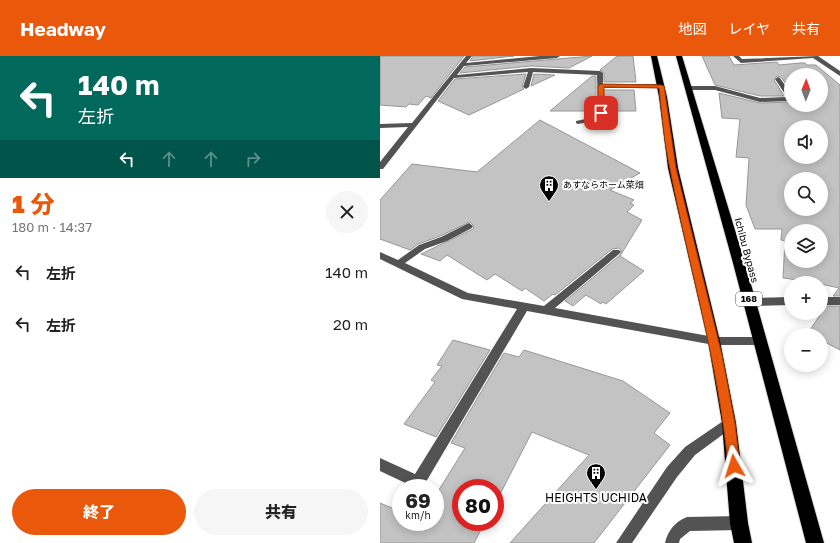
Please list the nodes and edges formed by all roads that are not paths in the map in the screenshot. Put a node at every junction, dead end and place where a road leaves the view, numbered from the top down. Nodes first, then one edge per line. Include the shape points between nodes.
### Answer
1 (469, 56) edge
2 (556, 56) edge
3 (654, 56) edge
4 (679, 56) edge
5 (736, 56) edge
6 (461, 66) junction
7 (532, 70) junction
8 (840, 74) edge
9 (452, 77) junction
10 (778, 79) dead end
11 (601, 86) junction
12 (661, 86) junction
13 (526, 87) dead end
14 (689, 88) junction
15 (784, 88) edge
16 (784, 99) edge
17 (578, 122) dead end
18 (413, 125) junction
19 (380, 126) edge
20 (380, 167) edge
21 (469, 226) dead end
22 (616, 252) dead end
23 (380, 255) edge
24 (398, 264) junction
25 (784, 301) edge
26 (828, 301) edge
27 (840, 301) edge
28 (749, 302) junction
29 (524, 307) junction
30 (546, 311) junction
31 (760, 341) junction
32 (714, 342) junction
33 (730, 423) junction
34 (380, 464) edge
35 (739, 523) junction
36 (623, 543) edge
37 (672, 543) edge
38 (744, 543) edge
39 (815, 543) edge

1 - 6 street
2 - 6 street
3 - 12 highway
4 - 14 highway, Ichibu Bypass / 168
5 - 8 street via 742,61 814,56
6 - 9 street
7 - 9 street
7 - 11 street via 600,73
7 - 13 street
9 - 18 street
10 - 15 street
11 - 12 street
11 - 17 street via 601,113 592,120
12 - 32 highway via 673,168
14 - 16 street via 715,88 760,100
14 - 28 highway, Ichibu Bypass / 168
18 - 19 street
18 - 20 street
21 - 24 street via 422,247
22 - 30 street
23 - 24 street
24 - 29 street via 466,296
25 - 28 street
26 - 27 street
28 - 31 highway, Ichibu Bypass / 168
29 - 30 street
29 - 34 street via 418,482
30 - 32 street
31 - 32 street
31 - 39 highway, Ichibu Bypass / 168
32 - 33 highway
33 - 35 highway
33 - 36 street via 690,451 672,472
35 - 37 street via 687,524 674,535
35 - 38 highway

